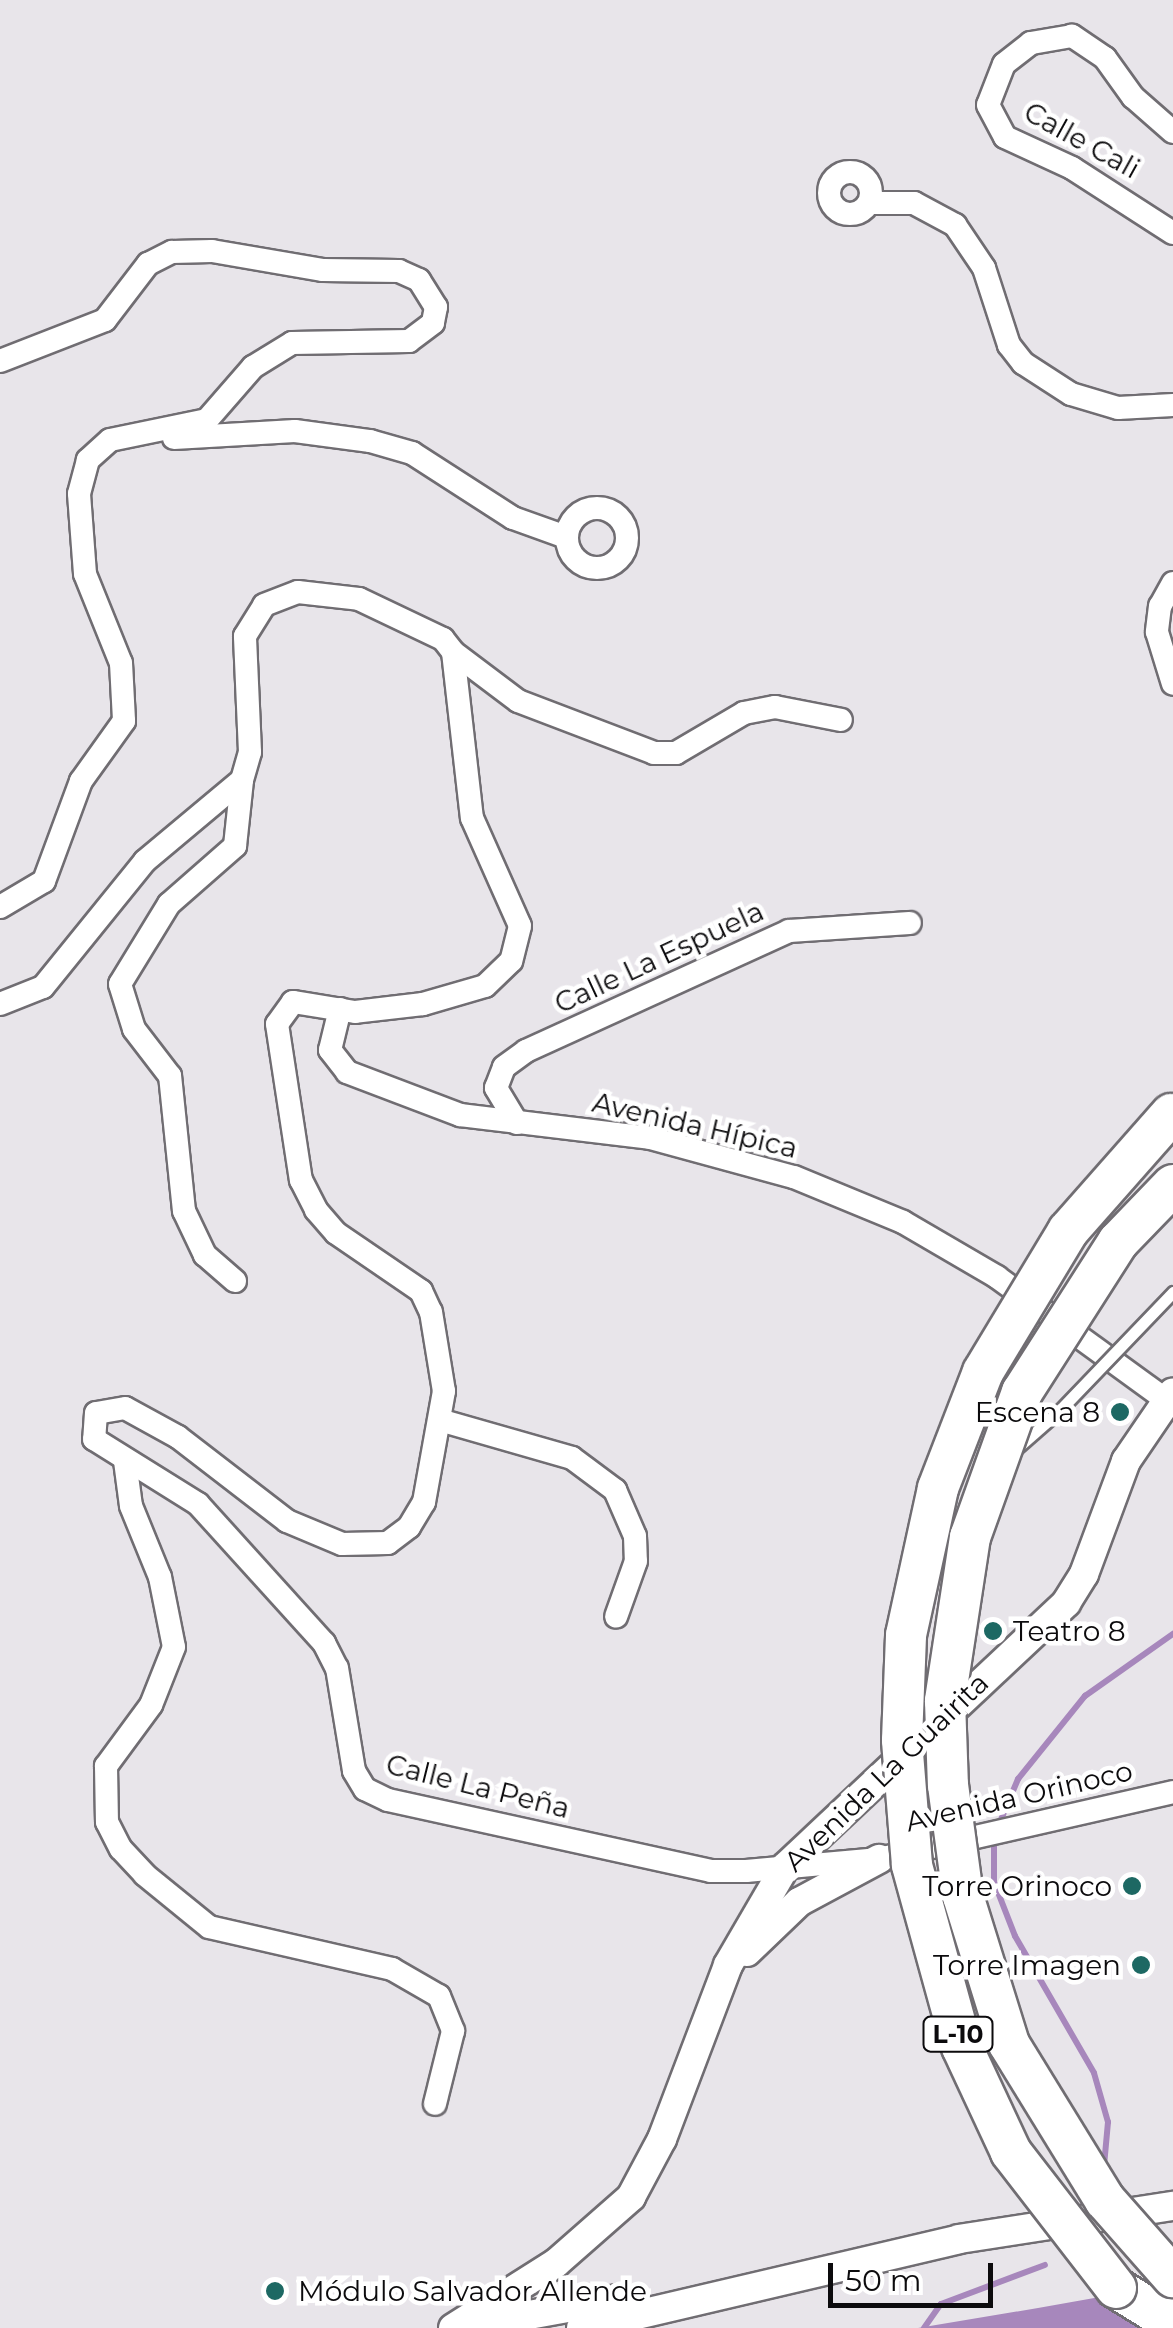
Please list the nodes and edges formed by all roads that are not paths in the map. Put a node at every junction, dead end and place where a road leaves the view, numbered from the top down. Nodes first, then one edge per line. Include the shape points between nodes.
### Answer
1 (1173, 132) edge
2 (869, 203) dead end
3 (1173, 233) edge
4 (0, 361) edge
5 (1173, 405) edge
6 (131, 436) junction
7 (566, 537) dead end
8 (1173, 583) edge
9 (1166, 603) edge
10 (453, 652) junction
11 (1173, 684) edge
12 (841, 720) dead end
13 (242, 780) junction
14 (0, 908) edge
15 (910, 923) dead end
16 (0, 1004) edge
17 (340, 1009) junction
18 (1172, 1113) edge
19 (517, 1123) junction
20 (1173, 1185) edge
21 (235, 1281) dead end
22 (1173, 1292) edge
23 (1170, 1396) edge
24 (442, 1421) junction
25 (125, 1461) junction
26 (992, 1471) junction
27 (616, 1616) dead end
28 (1173, 1792) edge
29 (879, 1859) junction
30 (785, 1867) junction
31 (720, 1984) junction
32 (435, 2104) dead end
33 (1173, 2206) edge
34 (802, 2274) junction
35 (1173, 2277) edge
36 (1116, 2288) junction
37 (1173, 2323) edge
38 (454, 2328) edge
39 (581, 2328) edge
40 (1127, 2328) edge

1 - 3 street, Calle Cali via 1132,97 1105,58 1072,36 1031,43 1004,64 988,105 1005,137 1072,168
2 - 5 street via 914,203 955,225 979,257 1009,345 1023,363 1071,394 1118,408
4 - 6 street via 106,320 148,264 172,252 212,251 322,270 398,271 430,294 433,324 409,341 292,344 253,367 207,420
6 - 7 street via 209,439 294,431 370,441 412,453 513,518
6 - 14 street via 97,449 79,494 85,574 122,663 124,721 81,781 44,881
8 - 9 street
9 - 11 street via 1159,650
10 - 12 street via 518,700 654,753 676,753 744,713 775,707
10 - 13 street via 442,639 359,600 298,592 264,605 245,636 250,752
10 - 17 street via 472,818 514,907 518,944 484,986 423,1004
13 - 16 street via 144,861 43,988
13 - 21 street via 235,846 169,904 120,984 134,1029 170,1076 184,1211 205,1255
15 - 19 street, Calle La Espuela via 789,931 526,1051 504,1068 496,1088
17 - 19 street, Avenida Hípica via 330,1050 347,1072 460,1115
17 - 24 street via 293,1002 278,1024 301,1180 336,1232 421,1291 437,1335
18 - 36 highway, L-10, bridge via 1068,1231 983,1372 938,1488 906,1636 904,1803 912,1865 962,2047 1011,2152
19 - 23 street, Avenida Hípica via 586,1127 727,1157 903,1222 997,1277
20 - 26 highway, L-10, bridge via 1118,1242 1073,1306 1022,1392
22 - 26 lane, bridge
23 - 30 street, Avenida La Guairita via 1126,1461 1084,1574 1066,1603
24 - 25 street via 424,1502 409,1527 363,1548 288,1521 154,1421 108,1408 96,1414 94,1439
24 - 27 street via 572,1458 615,1490 635,1536 636,1560
25 - 30 street, Calle La Peña via 198,1504 324,1642 340,1682 354,1771 365,1788 388,1800 711,1870
25 - 32 street via 174,1647 151,1705 106,1766 107,1822 133,1862 209,1927 392,1969 439,1996 452,2031
26 - 35 highway, L-10, bridge via 954,1611 945,1701 963,1896 1008,2044 1105,2200
28 - 29 street, Avenida Orinoco, bridge
29 - 30 street, Calle La Peña
29 - 31 street via 799,1902
30 - 31 street, Avenida La Guairita
31 - 38 street, Avenida La Guairita via 662,2139 631,2197 599,2230
33 - 34 street via 959,2239
34 - 38 street via 740,2275
34 - 39 street
36 - 37 highway
36 - 40 highway

